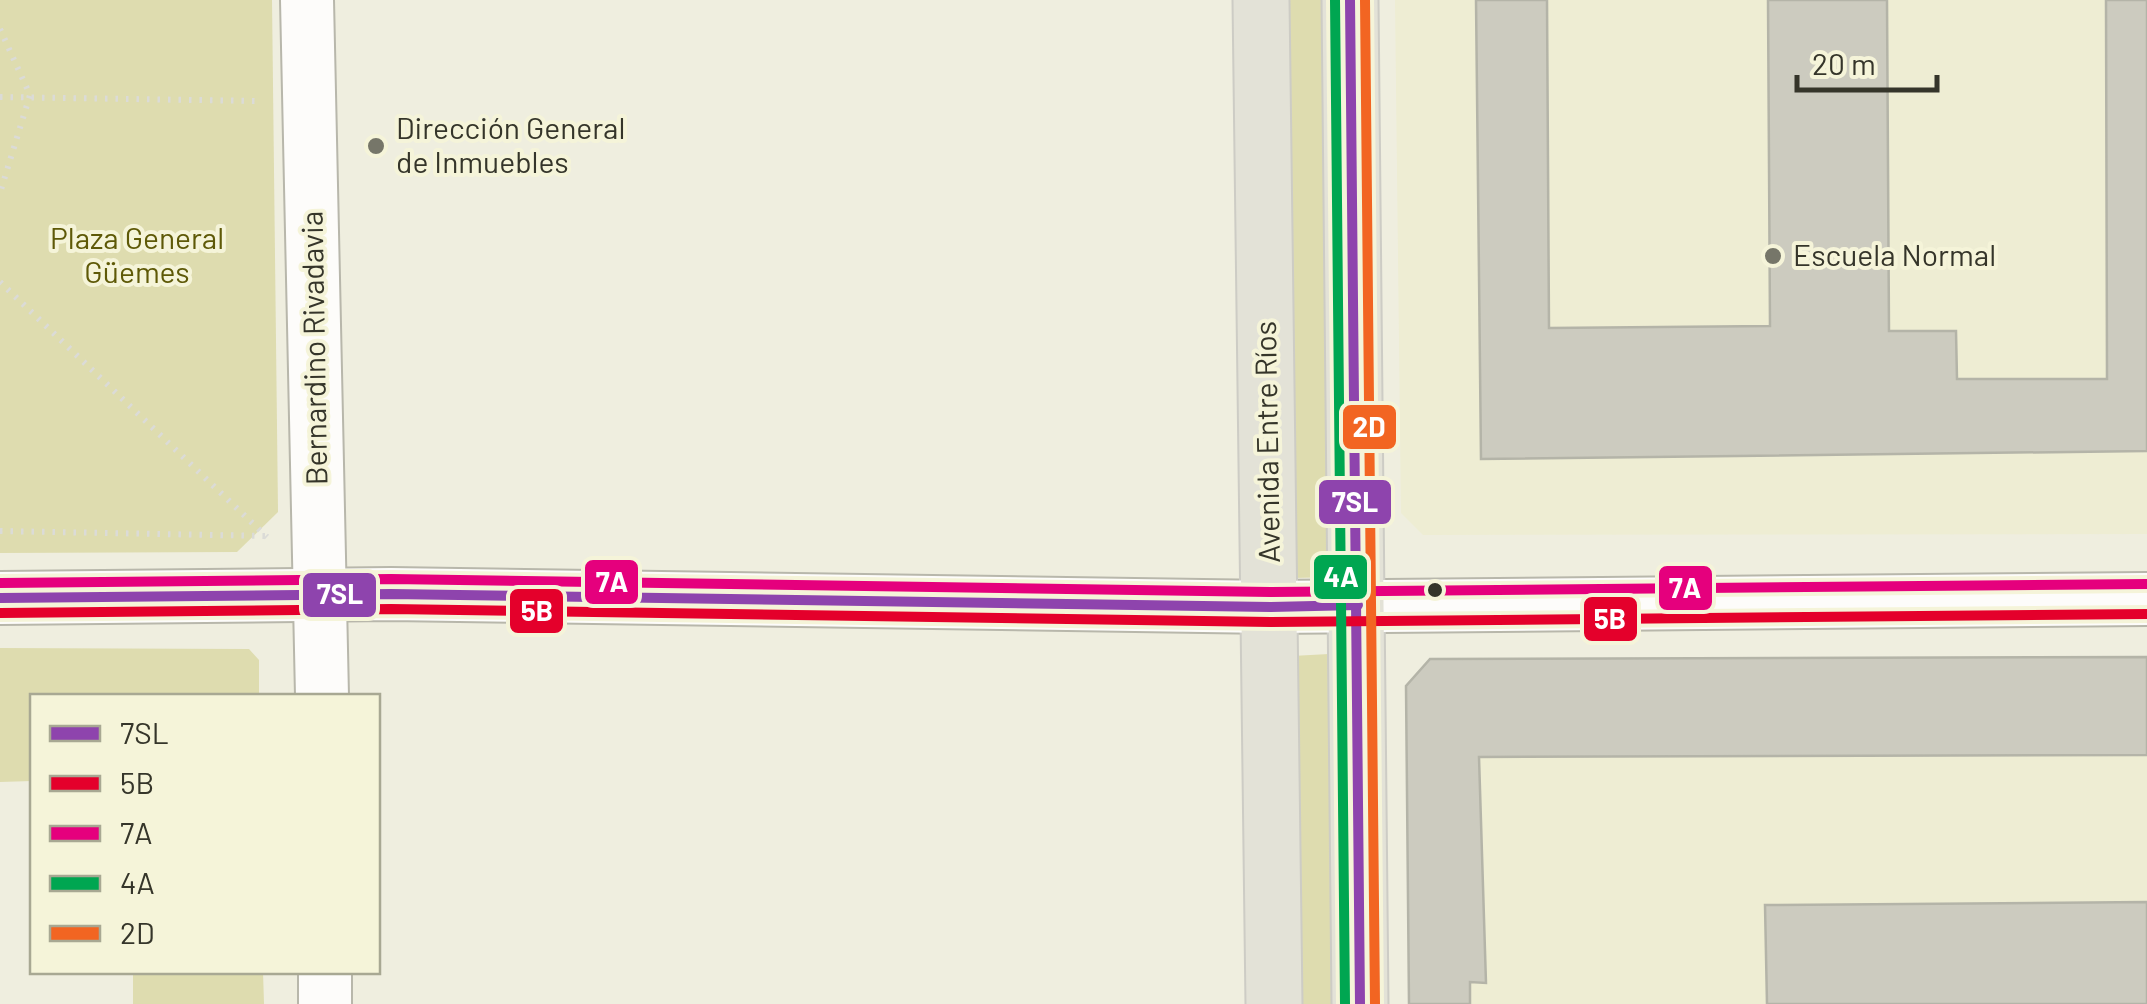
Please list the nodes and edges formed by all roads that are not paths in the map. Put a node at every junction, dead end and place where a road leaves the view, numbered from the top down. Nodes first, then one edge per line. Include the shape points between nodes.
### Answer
1 (307, 0) edge
2 (1260, 0) edge
3 (1350, 0) edge
4 (298, 594) junction
5 (0, 598) edge
6 (2147, 599) edge
7 (1358, 606) junction
8 (1271, 607) junction
9 (322, 694) edge
10 (325, 974) edge
11 (325, 1004) edge
12 (1274, 1004) edge
13 (1360, 1004) edge

1 - 4 street, Bernardino Rivadavia
2 - 8 main road, Avenida Entre Ríos
3 - 7 main road
4 - 5 street
4 - 8 street
4 - 9 street, Bernardino Rivadavia
6 - 7 street
7 - 8 street
7 - 13 main road
8 - 12 main road, Avenida Entre Ríos
10 - 11 street

